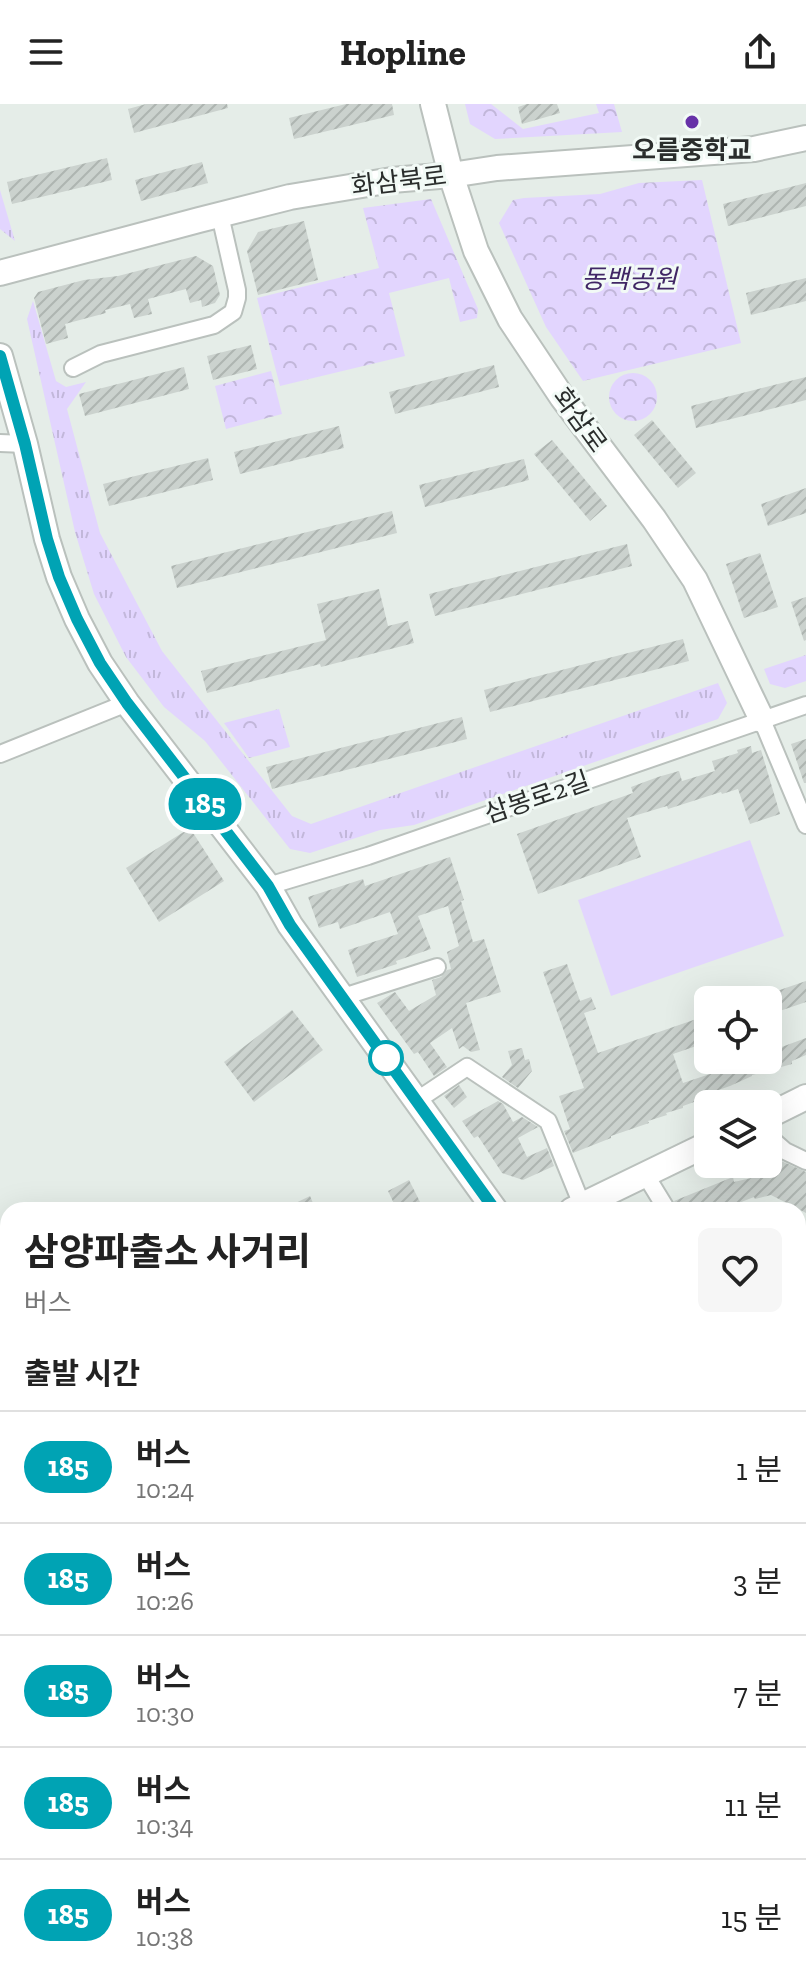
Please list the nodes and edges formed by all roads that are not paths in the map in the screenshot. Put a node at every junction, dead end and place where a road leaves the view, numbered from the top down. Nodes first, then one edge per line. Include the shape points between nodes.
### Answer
1 (433, 104) edge
2 (806, 138) edge
3 (451, 175) junction
4 (220, 215) junction
5 (0, 273) edge
6 (0, 356) edge
7 (73, 368) dead end
8 (0, 443) edge
9 (25, 444) junction
10 (127, 703) junction
11 (806, 705) edge
12 (762, 720) junction
13 (0, 754) edge
14 (802, 805) edge
15 (806, 825) edge
16 (268, 886) junction
17 (437, 967) dead end
18 (343, 997) junction
19 (806, 1097) edge
20 (416, 1101) junction
21 (782, 1109) edge
22 (782, 1148) edge
23 (694, 1151) edge
24 (806, 1161) edge
25 (645, 1174) junction
26 (489, 1202) edge
27 (575, 1202) edge
28 (589, 1202) edge
29 (662, 1202) edge

1 - 3 street, 화삼로
2 - 3 street, 화삼북로 via 754,149
3 - 4 street, 화삼북로 via 290,197
3 - 12 street, 화삼로 via 476,251 510,319 695,580
4 - 5 street, 화삼북로
4 - 7 street via 237,290 233,312 214,325 101,354
6 - 9 street
8 - 9 street
9 - 10 street via 59,577 82,630
10 - 13 street
10 - 16 street
11 - 12 street, 삼봉로2길
12 - 14 street
12 - 16 street, 삼봉로2길
14 - 15 street
16 - 18 street
17 - 18 street
18 - 20 street
19 - 21 street
20 - 26 street
20 - 27 street via 467,1067 548,1121
22 - 24 street
23 - 25 street
25 - 28 street
25 - 29 street

